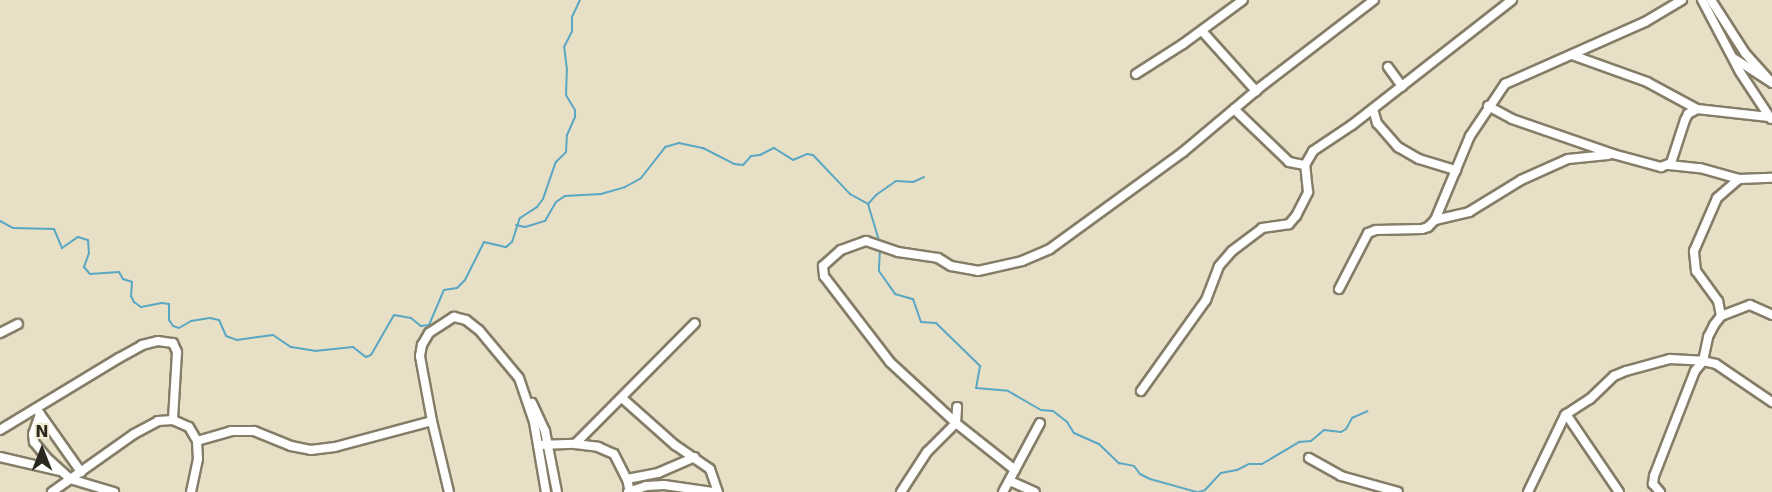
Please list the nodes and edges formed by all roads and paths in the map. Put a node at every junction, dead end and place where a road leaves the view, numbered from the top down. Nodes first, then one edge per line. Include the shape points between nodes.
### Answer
1 (1244, 0) edge
2 (1374, 0) edge
3 (1512, 0) edge
4 (1682, 0) edge
5 (1702, 0) edge
6 (1711, 0) edge
7 (1202, 31) junction
8 (1572, 55) junction
9 (1732, 57) junction
10 (1388, 67) dead end
11 (1136, 74) dead end
12 (1772, 83) edge
13 (1402, 86) junction
14 (1256, 90) junction
15 (1488, 106) junction
16 (1234, 109) junction
17 (1373, 109) junction
18 (1697, 110) junction
19 (1770, 119) edge
20 (1613, 154) junction
21 (1305, 165) junction
22 (1669, 165) junction
23 (1456, 171) junction
24 (1772, 177) edge
25 (1739, 179) junction
26 (1435, 220) junction
27 (1339, 289) dead end
28 (1772, 315) edge
29 (1721, 316) junction
30 (695, 323) dead end
31 (18, 324) dead end
32 (0, 333) edge
33 (1703, 361) junction
34 (1141, 391) dead end
35 (527, 395) junction
36 (622, 398) junction
37 (1772, 402) edge
38 (957, 408) dead end
39 (38, 411) junction
40 (1566, 414) junction
41 (173, 420) junction
42 (432, 421) junction
43 (956, 423) junction
44 (1040, 423) dead end
45 (0, 430) edge
46 (197, 441) junction
47 (575, 444) junction
48 (538, 445) junction
49 (548, 445) junction
50 (0, 457) edge
51 (695, 457) junction
52 (1309, 458) dead end
53 (1016, 470) junction
54 (60, 471) junction
55 (81, 472) junction
56 (70, 478) junction
57 (627, 478) junction
58 (1010, 481) junction
59 (52, 492) edge
60 (114, 492) edge
61 (191, 492) edge
62 (449, 492) edge
63 (546, 492) edge
64 (557, 492) edge
65 (629, 492) edge
66 (713, 492) edge
67 (718, 492) edge
68 (901, 492) edge
69 (1003, 492) edge
70 (1035, 492) edge
71 (1398, 492) edge
72 (1528, 492) edge
73 (1619, 492) edge
74 (1660, 492) edge

1 - 7 street
2 - 14 street
3 - 13 street
4 - 8 street via 1646,22
5 - 9 street
6 - 12 street via 1746,53
7 - 11 street
7 - 14 street
8 - 15 street via 1505,84
8 - 18 street via 1647,82
9 - 12 street
9 - 19 street
10 - 13 street
13 - 17 street
14 - 16 street
15 - 20 street via 1512,119
15 - 23 street
16 - 21 street via 1289,162
16 - 43 street via 1183,152 1050,249 1023,261 978,271 866,241 847,246 828,260 823,266 824,276 870,338 896,368
17 - 21 street via 1313,151
17 - 23 street via 1377,123 1398,147 1419,159
18 - 19 street
18 - 22 street via 1688,114
20 - 22 street via 1656,167
20 - 26 street via 1568,159 1521,180 1470,212
21 - 34 street via 1308,192 1296,216 1289,224 1262,228 1232,251 1219,266 1206,300
22 - 25 street via 1700,168
23 - 26 street
24 - 25 street
25 - 29 street via 1717,198 1694,251 1696,272 1718,301
26 - 27 street via 1422,229 1368,233
28 - 29 street via 1750,305
29 - 33 street via 1710,332
30 - 36 street
31 - 32 street
33 - 37 street via 1716,364
33 - 40 street via 1670,359 1626,371
33 - 74 street via 1695,371 1654,476 1653,484
35 - 42 street via 500,352 472,325 454,317 429,333 422,345 421,370
35 - 48 street
35 - 49 street via 540,417
36 - 47 street
36 - 51 street via 675,445
38 - 43 street
39 - 41 street via 119,358 158,341 173,343 177,352
39 - 45 street
39 - 54 street via 34,442
39 - 55 street
40 - 72 street
40 - 73 street
41 - 46 street via 189,427
41 - 55 street via 158,421 134,434
42 - 46 street via 311,450 254,431 231,430
42 - 62 street
43 - 53 street
43 - 68 street via 927,452
44 - 53 street
46 - 61 street via 198,459
47 - 49 street
47 - 57 street via 614,454
48 - 49 street
48 - 63 street
49 - 64 street
50 - 54 street
51 - 57 street via 658,472
51 - 67 street via 710,469
52 - 71 street via 1341,476
53 - 58 street
54 - 56 street
55 - 56 street
56 - 59 street
56 - 60 street
57 - 65 street
58 - 69 street
58 - 70 street
65 - 66 street via 664,485

